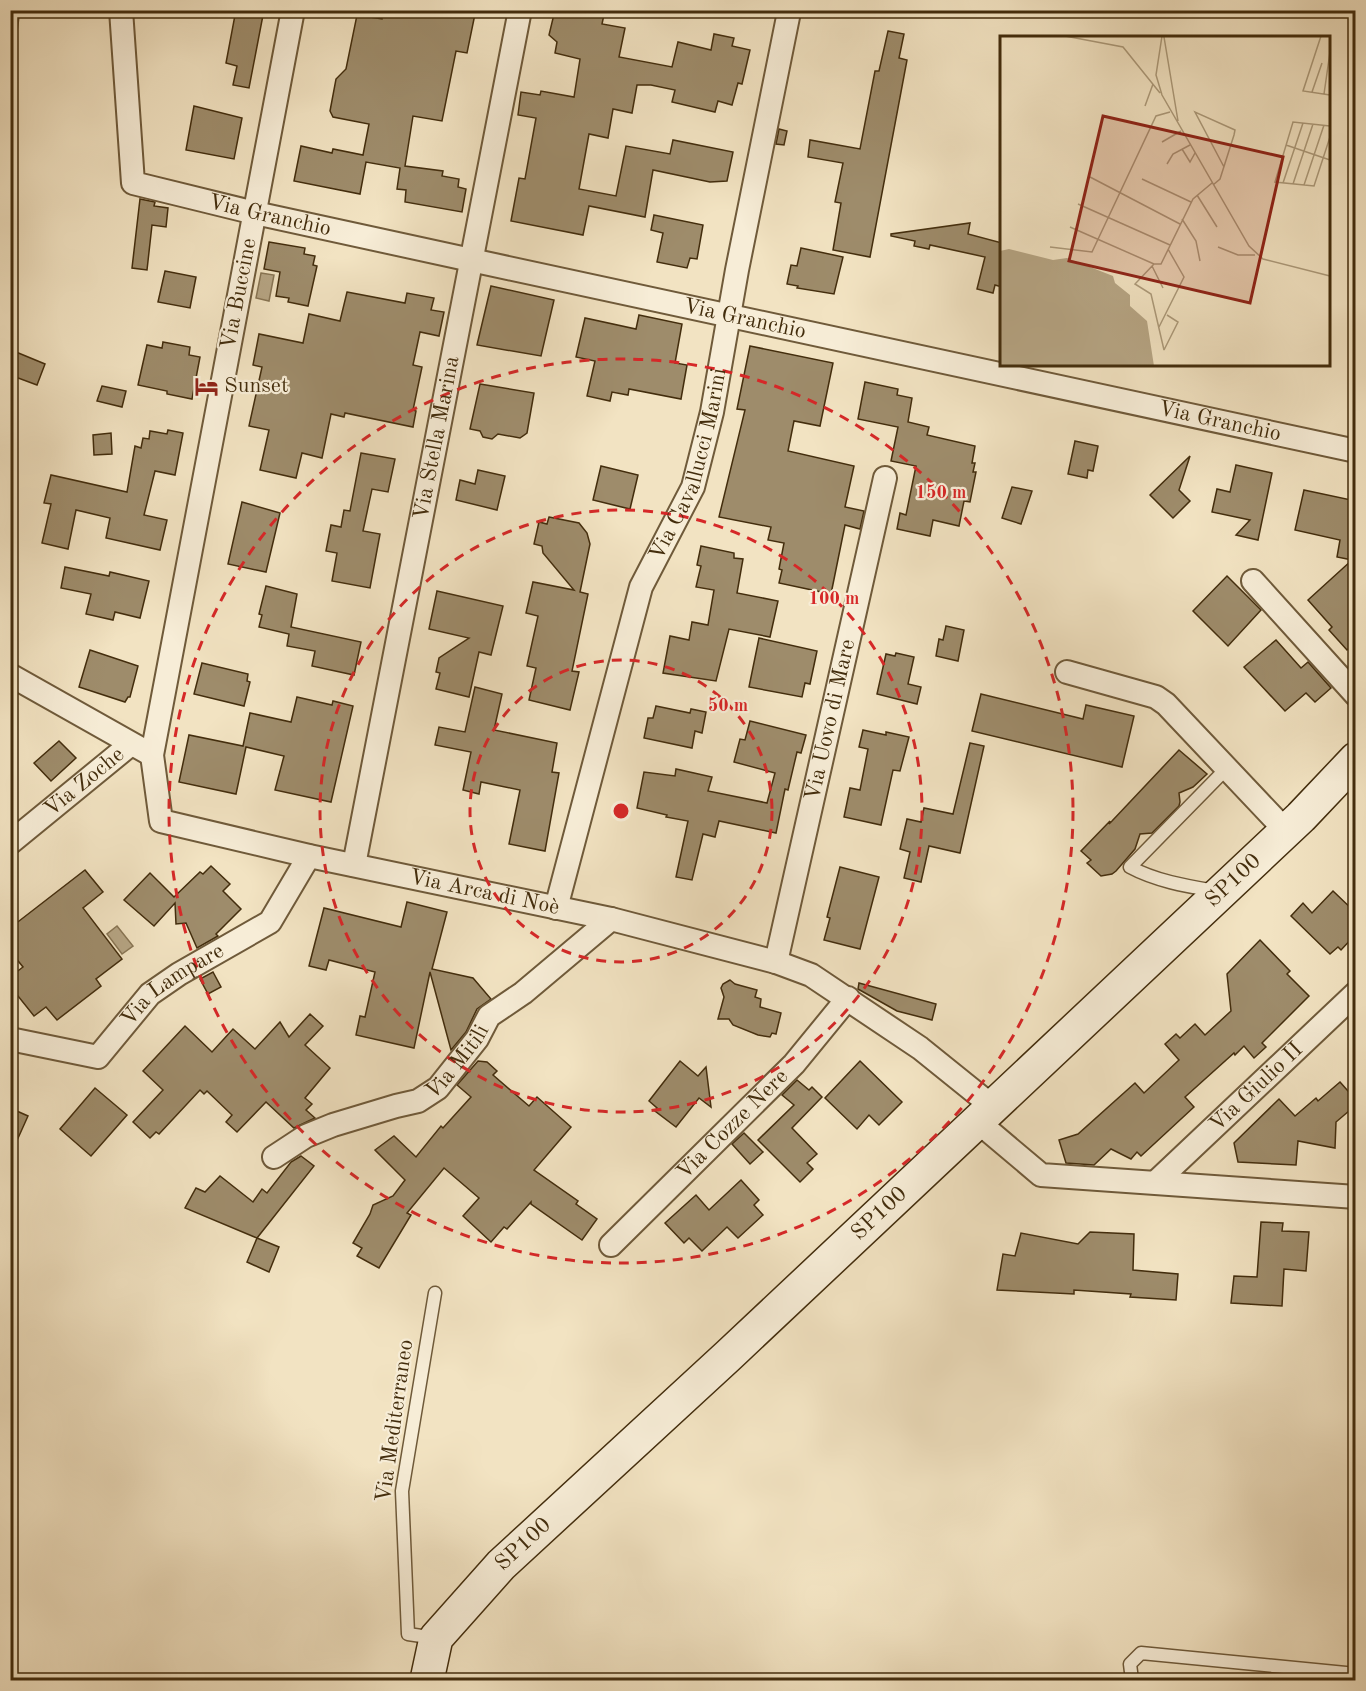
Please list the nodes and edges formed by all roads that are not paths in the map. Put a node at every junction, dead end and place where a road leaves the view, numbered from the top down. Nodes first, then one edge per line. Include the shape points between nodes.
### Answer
1 (121, 10) edge
2 (293, 10) edge
3 (520, 10) edge
4 (789, 12) edge
5 (255, 213) junction
6 (471, 260) junction
7 (728, 315) junction
8 (1356, 451) edge
9 (885, 478) dead end
10 (1254, 581) dead end
11 (1066, 672) dead end
12 (10, 675) edge
13 (1356, 695) edge
14 (131, 744) junction
15 (152, 755) junction
16 (1356, 759) edge
17 (1227, 768) junction
18 (1286, 831) junction
19 (10, 843) edge
20 (309, 856) junction
21 (354, 865) junction
22 (1221, 892) junction
23 (556, 908) junction
24 (611, 919) junction
25 (776, 962) junction
26 (1356, 993) edge
27 (848, 998) junction
28 (10, 1039) edge
29 (985, 1114) junction
30 (274, 1157) dead end
31 (1156, 1182) junction
32 (1356, 1197) edge
33 (611, 1245) dead end
34 (435, 1293) dead end
35 (436, 1638) junction
36 (1356, 1674) edge
37 (427, 1680) edge
38 (1132, 1680) edge

1 - 5 street, Via Granchio via 133,183
2 - 5 street, Via Buccine
3 - 6 street, Via Stella Marina
4 - 7 street, Via Cavallucci Marini
5 - 6 street, Via Granchio
5 - 15 street, Via Buccine
6 - 7 street, Via Granchio
6 - 21 street, Via Stella Marina
7 - 8 street, Via Granchio
7 - 23 street, Via Cavallucci Marini via 712,412 693,487 641,587
9 - 25 street, Via Uovo di Mare
10 - 13 street
11 - 17 street via 1156,697
12 - 14 street
14 - 15 street
14 - 19 street, Via Zoche
15 - 20 street, Via Arca di Noè via 161,821
16 - 18 main road, SP100 / SP100
17 - 18 street
17 - 22 lane via 1130,867 1186,886
18 - 22 main road, SP100 / SP100
20 - 21 street, Via Arca di Noè
20 - 28 street, Via Lampare via 270,922 150,994 98,1056
21 - 23 street, Via Arca di Noè
22 - 29 main road, SP100 / SP100
23 - 24 street, Via Arca di Noè
24 - 25 street, Via Arca di Noè
24 - 30 street, Via Mitili via 523,993 489,1016 477,1039 438,1088 418,1101 315,1132
25 - 27 street, Via Arca di Noè via 811,975
26 - 31 street, Via Giulio II
27 - 29 street, Via Arca di Noè via 920,1048
27 - 33 street, Via Cozze Nere via 794,1064
29 - 31 street via 1041,1175
29 - 35 main road, SP100 / SP100 via 501,1566
31 - 32 street
34 - 35 lane, Via Mediterraneo via 402,1491 408,1634
35 - 37 main road, SP100 / SP100
36 - 38 lane via 1141,1653 1130,1664

